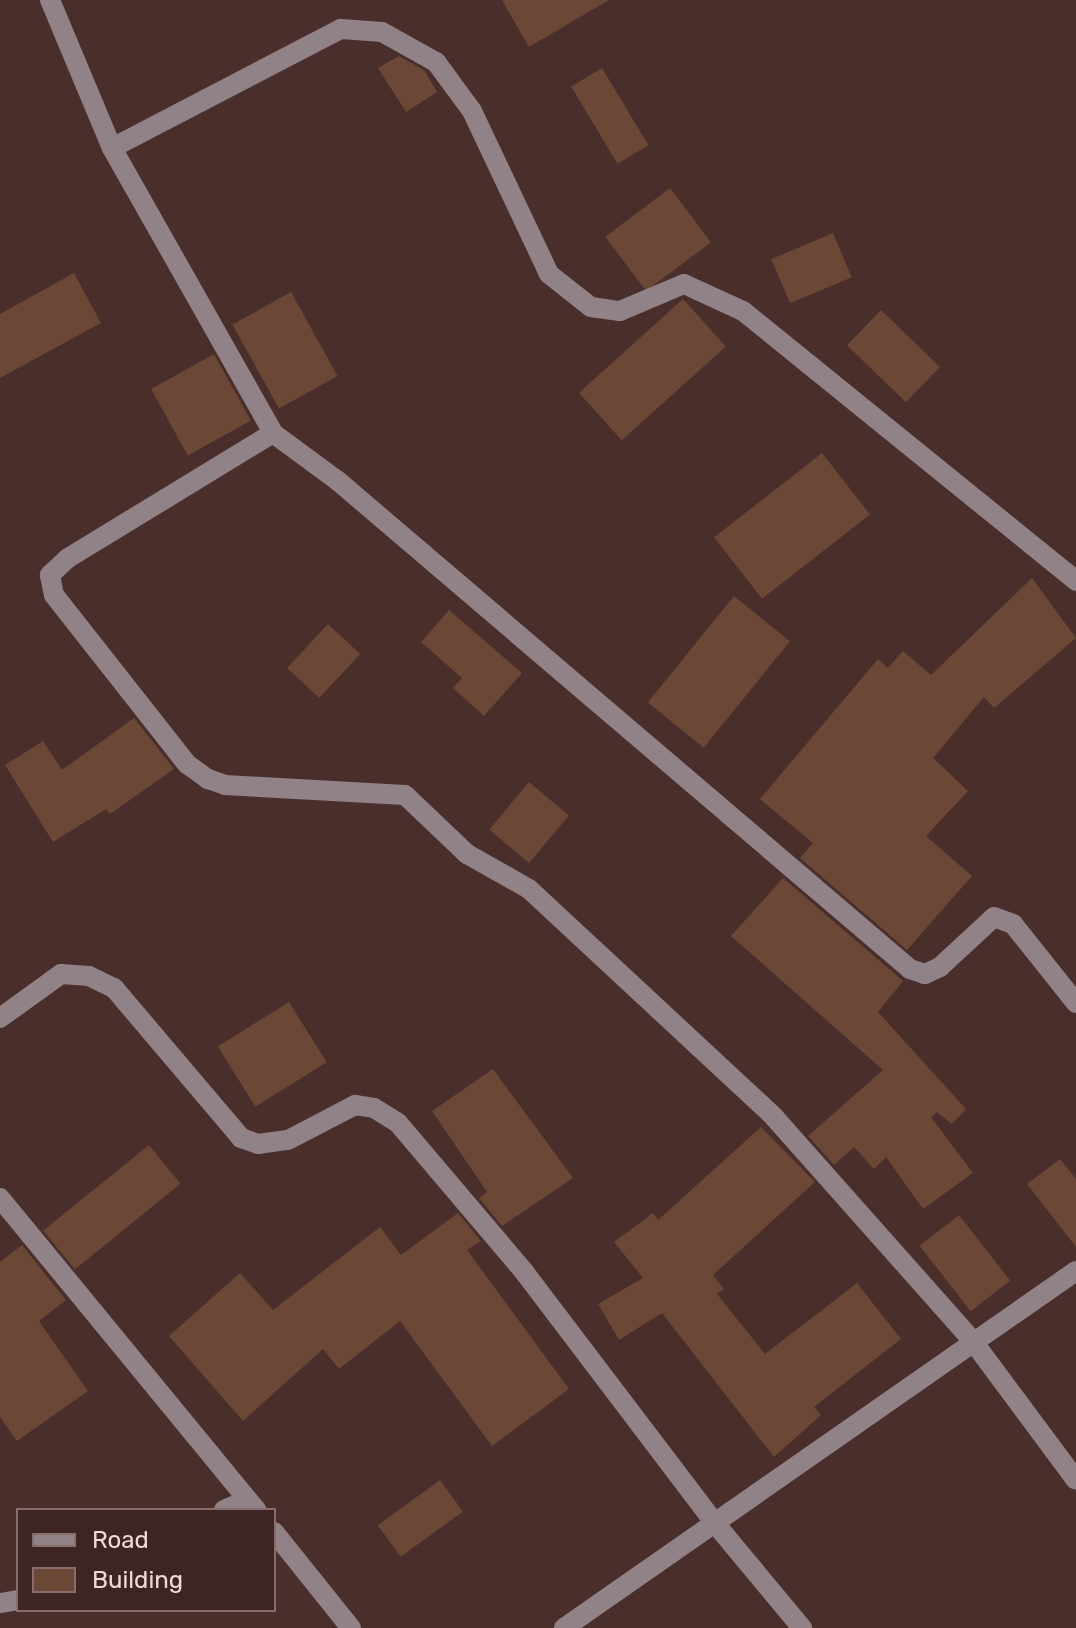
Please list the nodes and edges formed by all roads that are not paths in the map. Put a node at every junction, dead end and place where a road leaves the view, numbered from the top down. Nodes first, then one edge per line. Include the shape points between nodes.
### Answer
1 (50, 0) edge
2 (112, 148) junction
3 (273, 433) junction
4 (1076, 581) edge
5 (1076, 1003) edge
6 (0, 1018) edge
7 (0, 1198) edge
8 (1076, 1271) edge
9 (972, 1340) junction
10 (1076, 1480) edge
11 (252, 1505) edge
12 (714, 1522) junction
13 (276, 1534) edge
14 (351, 1628) edge
15 (564, 1628) edge
16 (802, 1628) edge

1 - 2 street
2 - 3 street
2 - 4 street via 341,29 382,32 436,62 472,111 549,274 591,307 620,311 684,284 743,311
3 - 5 street via 338,481 910,969 925,974 940,967 994,917 1013,924
3 - 9 street via 68,558 50,575 54,595 187,764 208,779 225,785 405,795 467,854 529,889 774,1117
6 - 12 street via 61,974 89,976 114,988 241,1138 258,1144 288,1140 355,1105 374,1108 398,1123 525,1273
7 - 11 street
8 - 9 street
9 - 10 street
9 - 12 street
12 - 15 street
12 - 16 street
13 - 14 street

